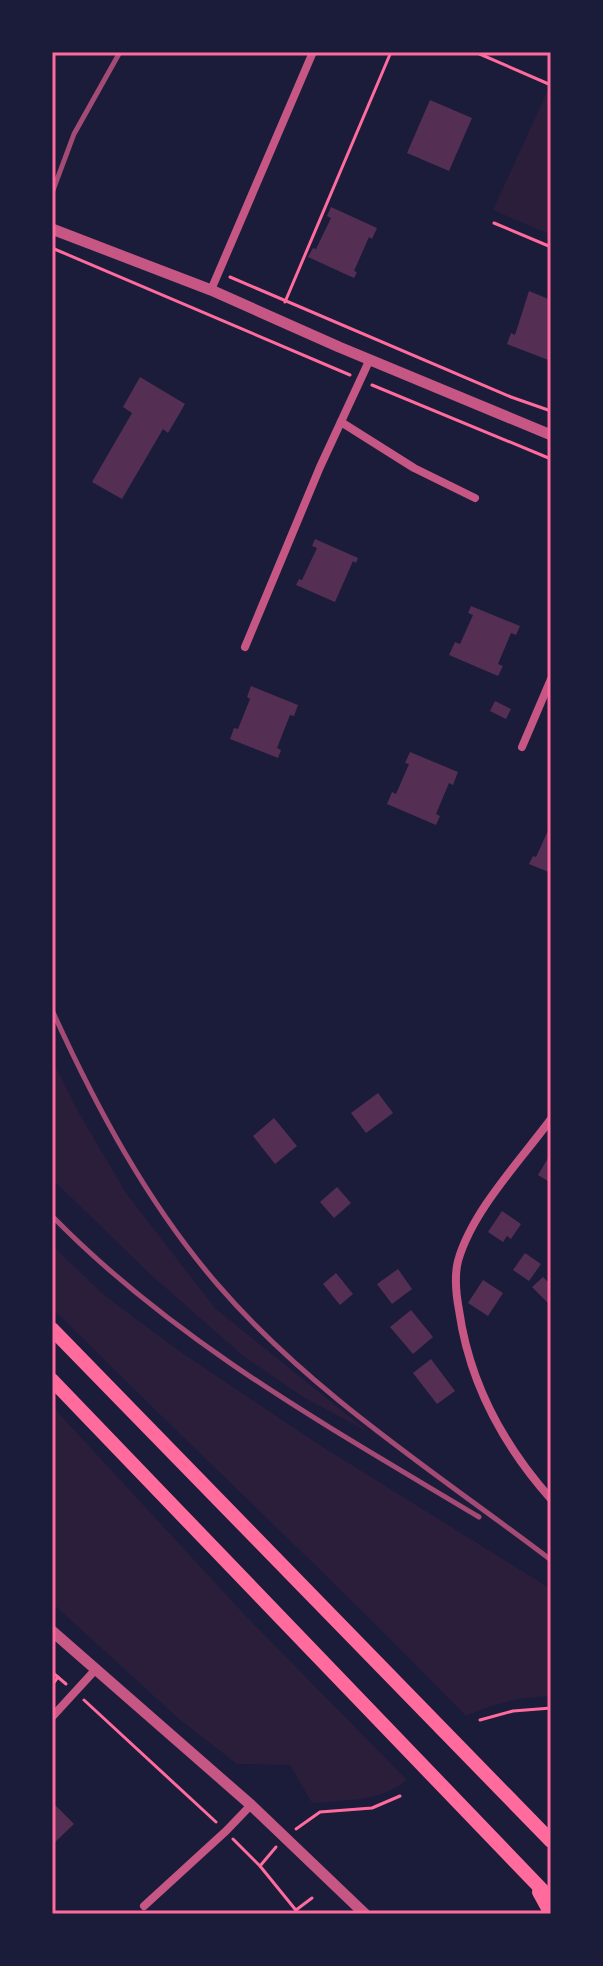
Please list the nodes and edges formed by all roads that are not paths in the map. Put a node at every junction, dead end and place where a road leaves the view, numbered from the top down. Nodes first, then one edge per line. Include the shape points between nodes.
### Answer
1 (313, 52) edge
2 (52, 229) edge
3 (211, 290) junction
4 (370, 359) junction
5 (341, 422) junction
6 (551, 435) edge
7 (475, 498) dead end
8 (245, 647) dead end
9 (551, 679) edge
10 (522, 747) dead end
11 (551, 1119) edge
12 (52, 1329) edge
13 (52, 1380) edge
14 (551, 1499) edge
15 (52, 1631) edge
16 (96, 1669) junction
17 (52, 1717) edge
18 (251, 1805) junction
19 (551, 1841) edge
20 (533, 1881) junction
21 (551, 1899) edge
22 (144, 1906) dead end
23 (365, 1914) edge
24 (551, 1914) edge

1 - 3 street
2 - 3 street
3 - 4 street
4 - 5 street
4 - 6 street
5 - 7 street
5 - 8 street
9 - 10 street
11 - 14 street via 484,1209 458,1263 455,1286 467,1352 496,1424
12 - 19 highway
13 - 20 highway
15 - 16 street
16 - 17 street
16 - 18 street
18 - 22 street
18 - 23 street
20 - 21 highway
20 - 24 highway

